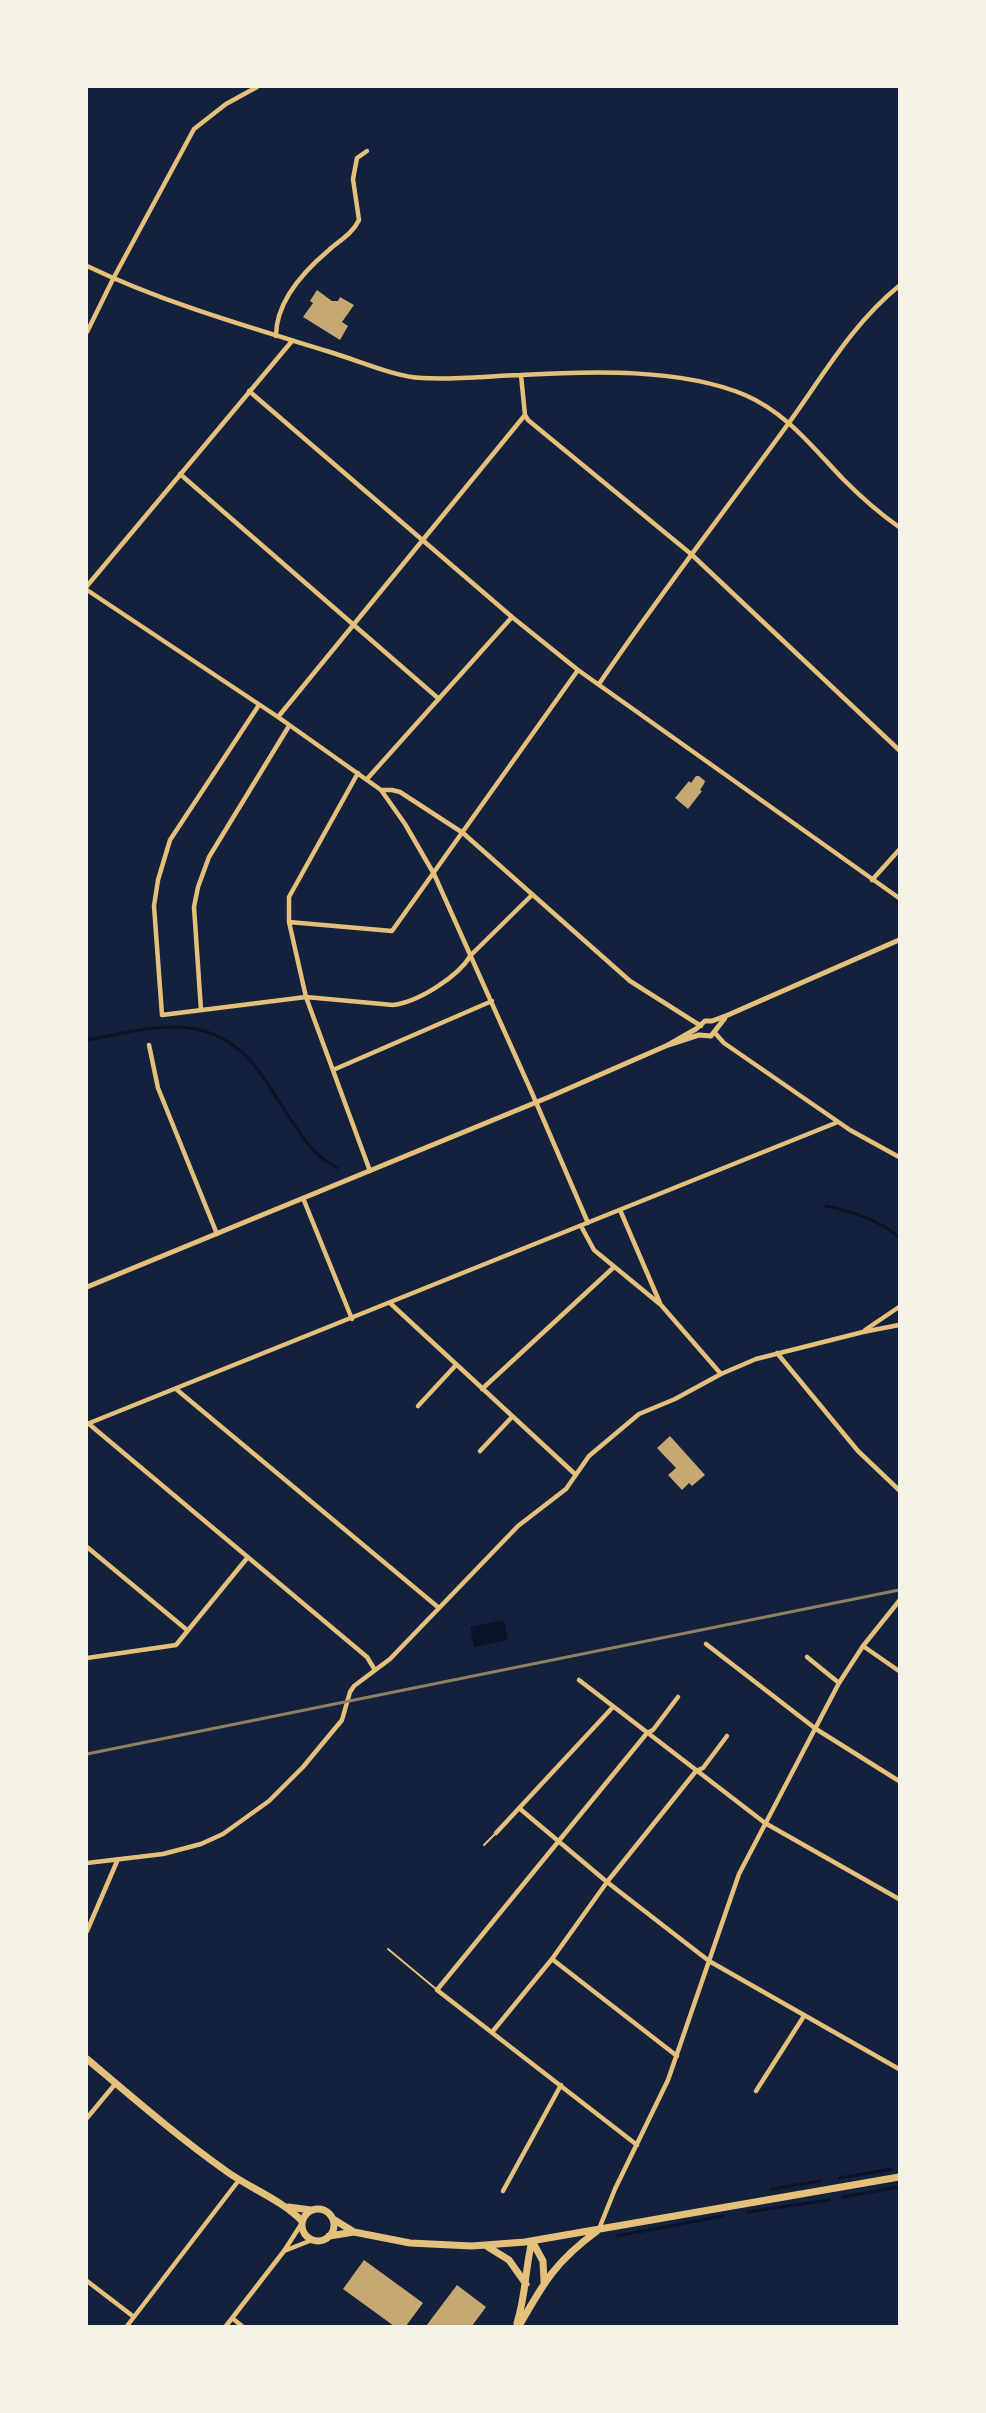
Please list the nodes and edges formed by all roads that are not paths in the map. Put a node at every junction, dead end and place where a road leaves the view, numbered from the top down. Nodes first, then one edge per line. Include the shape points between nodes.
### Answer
1 (257, 87) edge
2 (367, 152) dead end
3 (87, 266) edge
4 (113, 279) junction
5 (899, 286) edge
6 (87, 332) edge
7 (276, 336) junction
8 (292, 341) junction
9 (521, 375) junction
10 (249, 391) junction
11 (525, 415) junction
12 (789, 422) junction
13 (180, 474) junction
14 (899, 527) edge
15 (424, 540) junction
16 (691, 554) junction
17 (87, 588) edge
18 (513, 617) junction
19 (354, 625) junction
20 (578, 670) junction
21 (599, 684) junction
22 (439, 699) junction
23 (259, 705) junction
24 (278, 717) junction
25 (289, 726) junction
26 (899, 750) edge
27 (358, 773) junction
28 (367, 779) junction
29 (381, 790) junction
30 (463, 832) junction
31 (899, 850) edge
32 (434, 874) junction
33 (872, 880) junction
34 (532, 895) junction
35 (899, 898) edge
36 (289, 922) junction
37 (899, 940) edge
38 (471, 955) junction
39 (306, 997) junction
40 (492, 1001) junction
41 (201, 1010) junction
42 (728, 1015) junction
43 (712, 1021) junction
44 (701, 1026) junction
45 (716, 1030) junction
46 (705, 1035) junction
47 (149, 1045) dead end
48 (668, 1045) junction
49 (333, 1070) junction
50 (536, 1103) junction
51 (838, 1122) junction
52 (899, 1157) edge
53 (370, 1171) junction
54 (303, 1198) junction
55 (620, 1210) junction
56 (588, 1223) junction
57 (581, 1226) junction
58 (217, 1234) junction
59 (614, 1266) junction
60 (87, 1287) edge
61 (390, 1303) junction
62 (661, 1305) junction
63 (899, 1307) edge
64 (352, 1318) junction
65 (899, 1325) edge
66 (863, 1332) junction
67 (777, 1353) junction
68 (456, 1365) junction
69 (721, 1374) junction
70 (176, 1389) junction
71 (482, 1389) junction
72 (418, 1406) dead end
73 (512, 1417) junction
74 (88, 1424) edge
75 (480, 1451) dead end
76 (576, 1475) junction
77 (899, 1490) edge
78 (88, 1549) edge
79 (248, 1557) junction
80 (899, 1601) edge
81 (897, 1606) edge
82 (439, 1608) junction
83 (188, 1630) junction
84 (706, 1644) dead end
85 (863, 1646) junction
86 (807, 1657) dead end
87 (87, 1658) edge
88 (375, 1670) junction
89 (899, 1671) edge
90 (579, 1680) dead end
91 (839, 1683) junction
92 (678, 1697) dead end
93 (614, 1707) junction
94 (816, 1729) junction
95 (647, 1733) junction
96 (727, 1736) dead end
97 (696, 1771) junction
98 (899, 1781) edge
99 (519, 1808) junction
100 (765, 1823) junction
101 (496, 1833) joint
102 (557, 1841) junction
103 (483, 1845) dead end
104 (118, 1859) junction
105 (87, 1863) edge
106 (607, 1882) junction
107 (899, 1899) edge
108 (87, 1931) edge
109 (388, 1948) dead end
110 (552, 1959) junction
111 (709, 1961) junction
112 (437, 1990) junction
113 (804, 2016) junction
114 (493, 2031) junction
115 (677, 2056) junction
116 (87, 2059) edge
117 (899, 2069) edge
118 (117, 2082) junction
119 (561, 2085) junction
120 (756, 2091) dead end
121 (87, 2118) edge
122 (637, 2145) junction
123 (899, 2177) edge
124 (238, 2180) junction
125 (503, 2192) dead end
126 (288, 2207) junction
127 (311, 2210) junction
128 (333, 2219) junction
129 (302, 2222) junction
130 (599, 2229) junction
131 (354, 2232) junction
132 (329, 2236) junction
133 (312, 2240) junction
134 (532, 2241) junction
135 (486, 2246) junction
136 (284, 2251) junction
137 (87, 2281) edge
138 (544, 2283) junction
139 (527, 2286) junction
140 (134, 2317) junction
141 (232, 2318) junction
142 (128, 2326) edge
143 (226, 2326) edge
144 (242, 2326) edge
145 (518, 2326) edge

1 - 4 street via 208,116 194,129
2 - 7 street via 357,158 353,178 357,225 302,276 280,314
3 - 4 street
4 - 6 street
4 - 7 street
5 - 12 street via 867,314
7 - 8 street
8 - 9 street via 419,378
8 - 10 street
9 - 11 street
9 - 12 street via 621,374 698,381 744,395
10 - 13 street
10 - 15 street
11 - 15 street
11 - 16 street
12 - 14 street via 845,481
12 - 16 street
13 - 17 street
13 - 19 street
15 - 18 street
15 - 19 street
16 - 21 street
16 - 26 street
17 - 23 street
18 - 20 street
18 - 22 street
19 - 22 street
19 - 24 street
20 - 21 street
20 - 30 street
21 - 33 street
22 - 28 street
23 - 24 street
23 - 41 street via 170,840 158,880 154,906 162,1016
24 - 25 street
25 - 27 street
25 - 41 street via 208,857 198,887 194,907
27 - 28 street
27 - 36 street via 289,897
28 - 29 street
29 - 30 street via 400,792
29 - 32 street
30 - 32 street
30 - 34 street
31 - 33 street
32 - 36 street via 392,931
32 - 38 street
33 - 35 street
34 - 38 street
34 - 44 street via 630,981
36 - 39 street
37 - 42 street
38 - 39 street via 467,963 432,990 406,1003
38 - 40 street
39 - 41 street
39 - 49 street
40 - 49 street
40 - 50 street
42 - 43 street
42 - 45 street
43 - 44 street
43 - 45 street
44 - 46 street
44 - 48 street
45 - 46 street via 711,1036
45 - 51 street via 724,1043
46 - 48 street
47 - 58 street via 158,1088
48 - 50 street
49 - 53 street
50 - 53 street
50 - 56 street
51 - 52 street
51 - 55 street
53 - 54 street
54 - 58 street
54 - 64 street
55 - 56 street
55 - 62 street
56 - 57 street
57 - 59 street via 594,1250
57 - 61 street
58 - 60 street
59 - 62 street
59 - 71 street
61 - 64 street
61 - 68 street
62 - 69 street
63 - 66 street
64 - 70 street
65 - 66 street
66 - 67 street
67 - 69 street
67 - 77 street via 858,1451
68 - 71 street
68 - 72 street
69 - 76 street via 639,1414 589,1456
70 - 74 street
70 - 82 street
71 - 73 street
73 - 75 street
73 - 76 street
74 - 79 street
76 - 82 street via 566,1489 518,1526
78 - 83 street
79 - 83 street
79 - 88 street via 367,1657
80 - 81 street
81 - 85 street
82 - 88 street
83 - 87 street via 176,1645
84 - 94 street
85 - 89 street
85 - 91 street
86 - 91 street
88 - 104 street via 352,1689 342,1720 303,1767 250,1816 201,1844 163,1854
90 - 93 street
91 - 94 street
92 - 95 street
93 - 95 street
93 - 99 street
94 - 98 street
94 - 100 street
95 - 97 street
95 - 102 street
96 - 97 street via 703,1768
97 - 100 street
97 - 106 street
99 - 101 street
99 - 102 street
100 - 107 street
100 - 111 street via 739,1874
101 - 103 lane
102 - 106 street
102 - 112 street
104 - 105 street
104 - 108 street
106 - 110 street
106 - 111 street
109 - 112 lane
110 - 114 street
110 - 115 street
111 - 113 street
111 - 115 street
112 - 114 street
113 - 117 street
113 - 120 street
114 - 119 street
115 - 122 street
116 - 118 main road
118 - 121 street
118 - 124 main road
119 - 122 street
119 - 125 street
122 - 130 street
123 - 130 main road
124 - 126 main road
124 - 140 street
126 - 127 main road
126 - 129 main road
127 - 128 main road via 322,2209
127 - 129 main road
128 - 131 main road
128 - 132 main road via 334,2230
129 - 133 main road via 304,2233
129 - 136 street
130 - 134 main road
130 - 138 main road via 558,2263
131 - 132 main road
131 - 135 main road via 410,2243
132 - 133 main road
133 - 136 street
134 - 135 main road
134 - 138 main road via 543,2261
134 - 139 main road
135 - 139 main road via 515,2266
136 - 141 street
137 - 140 street
138 - 145 main road
139 - 145 main road
140 - 142 street
141 - 143 street
141 - 144 street

